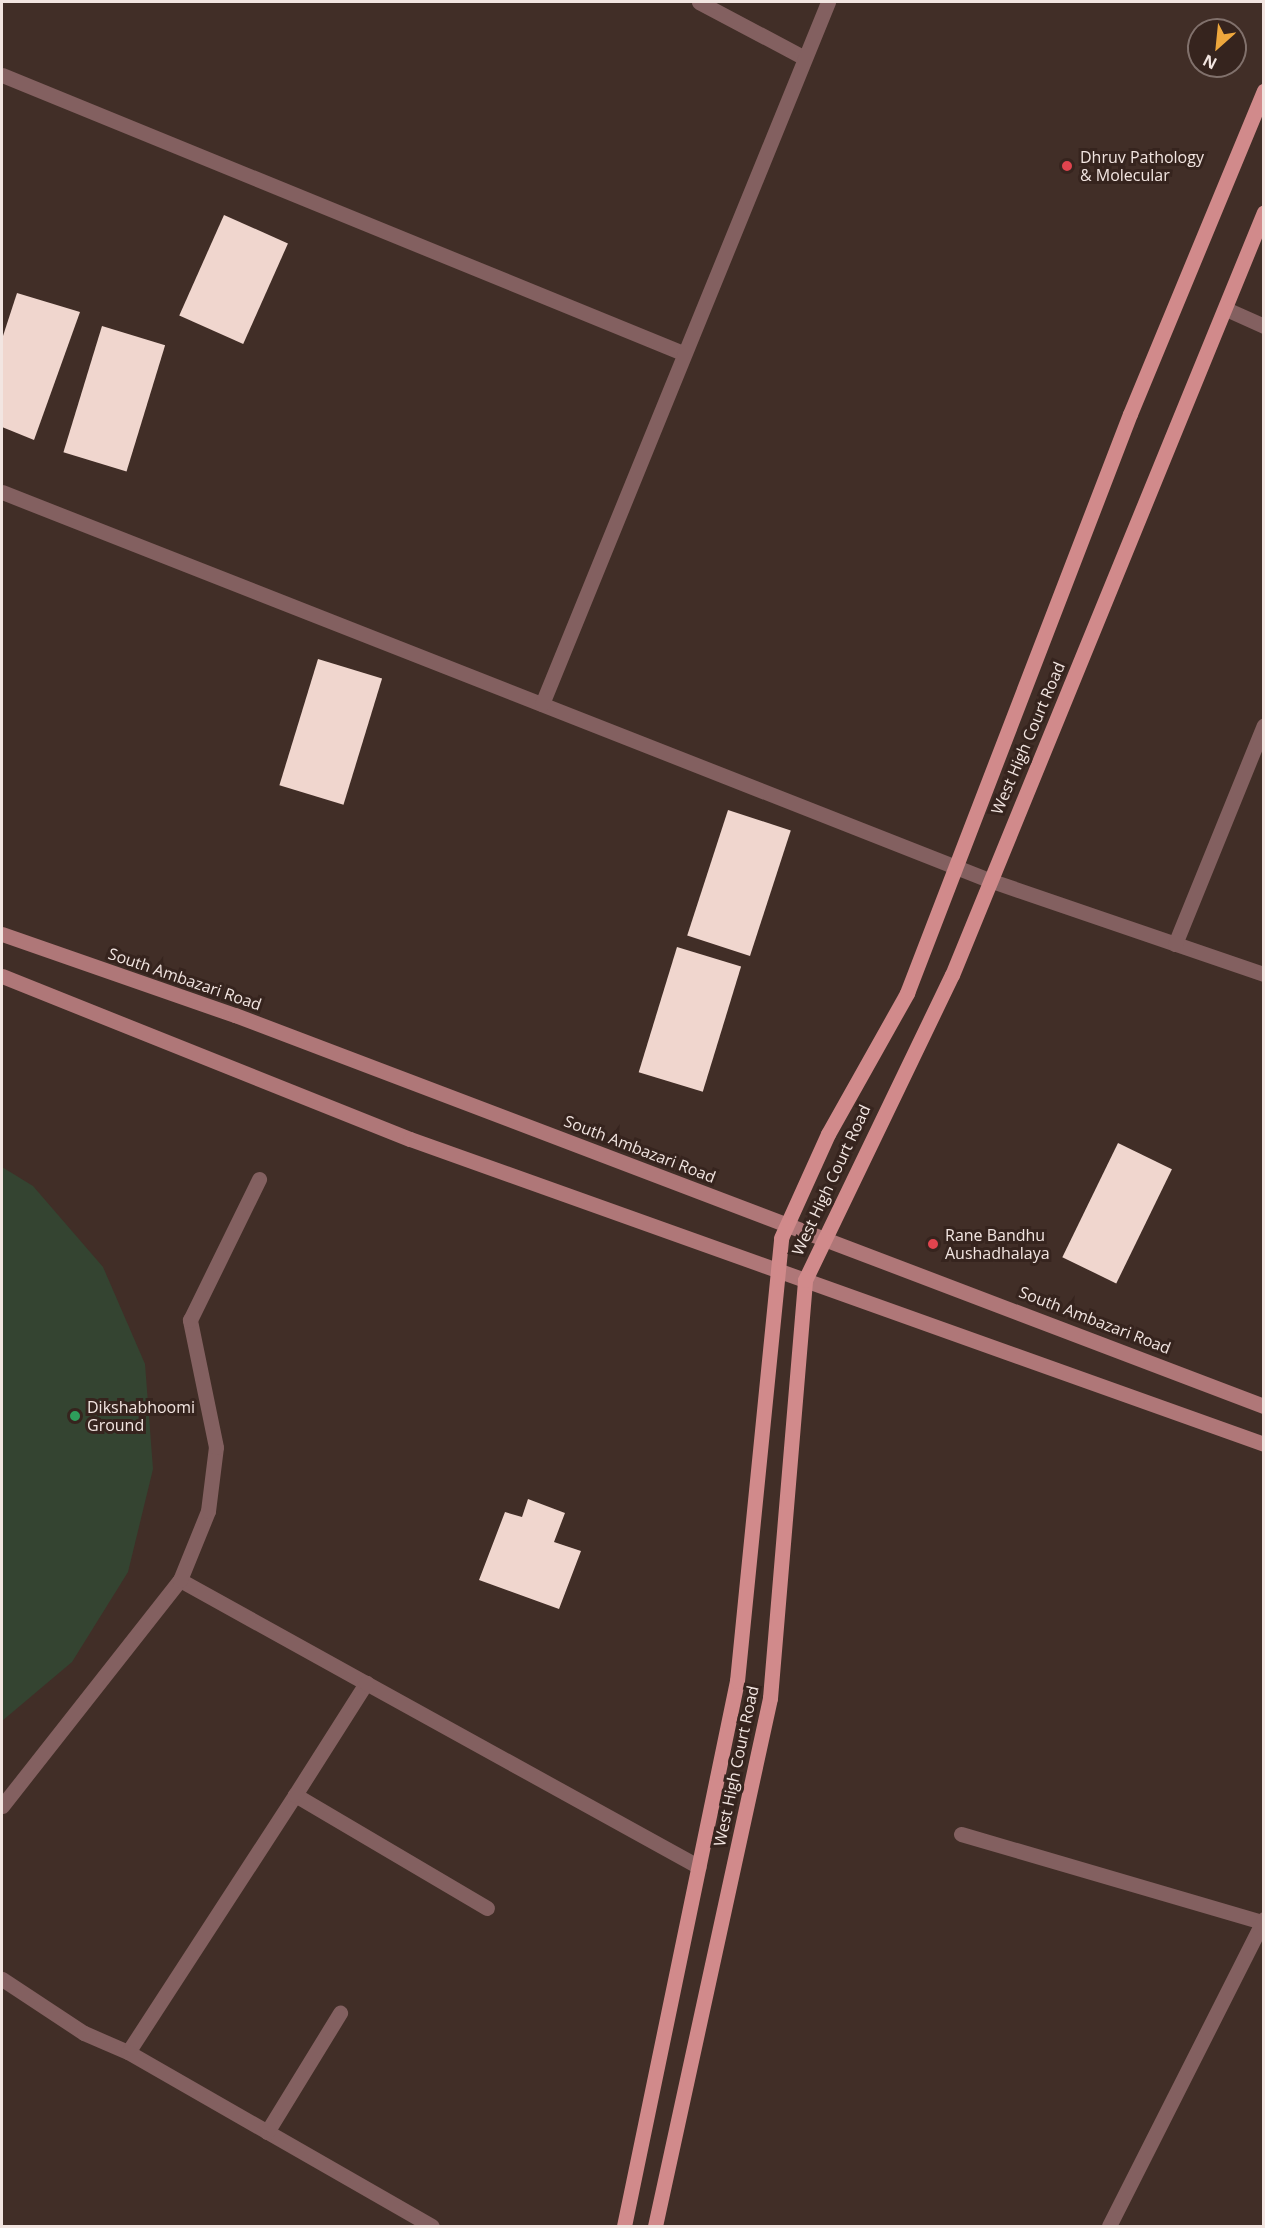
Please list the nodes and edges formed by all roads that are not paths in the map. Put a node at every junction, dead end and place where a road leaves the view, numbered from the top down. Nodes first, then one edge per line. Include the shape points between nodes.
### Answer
1 (699, 2) edge
2 (828, 2) edge
3 (801, 56) junction
4 (2, 75) edge
5 (1263, 92) edge
6 (1263, 212) edge
7 (1226, 309) junction
8 (1263, 326) edge
9 (682, 353) junction
10 (2, 492) edge
11 (542, 704) junction
12 (1263, 725) edge
13 (956, 866) junction
14 (989, 880) junction
15 (2, 934) edge
16 (1175, 944) junction
17 (1263, 974) edge
18 (2, 976) edge
19 (259, 1179) dead end
20 (787, 1223) junction
21 (822, 1237) junction
22 (777, 1270) junction
23 (805, 1280) junction
24 (1263, 1406) edge
25 (1263, 1443) edge
26 (180, 1580) junction
27 (366, 1683) junction
28 (294, 1795) junction
29 (2, 1806) edge
30 (961, 1834) dead end
31 (699, 1868) junction
32 (488, 1908) dead end
33 (1263, 1921) edge
34 (2, 1979) edge
35 (340, 2013) dead end
36 (128, 2052) junction
37 (267, 2132) junction
38 (432, 2226) edge
39 (624, 2226) edge
40 (655, 2226) edge
41 (1109, 2226) edge

1 - 3 street
2 - 3 street
3 - 9 street
4 - 9 street
5 - 13 main road, West High Court Road via 1113,458
6 - 7 main road, West High Court Road
7 - 8 street
7 - 14 main road, West High Court Road
9 - 11 street
10 - 11 street
11 - 13 street
12 - 16 street
13 - 14 street
13 - 20 main road, West High Court Road via 908,993 828,1134
14 - 16 street
14 - 21 main road, West High Court Road via 952,975
15 - 20 main road, South Ambazari Road via 235,1015
16 - 17 street
18 - 22 main road via 410,1139
19 - 26 street via 190,1320 216,1447 207,1511
20 - 21 main road, South Ambazari Road
20 - 22 main road, West High Court Road
21 - 23 main road, West High Court Road
21 - 24 main road, South Ambazari Road
22 - 23 main road
22 - 31 main road, West High Court Road via 737,1681
23 - 25 main road
23 - 40 main road, West High Court Road via 770,1698
26 - 27 street
26 - 29 street
27 - 28 street
27 - 31 street
28 - 32 street
28 - 36 street
30 - 33 street
31 - 39 main road, West High Court Road
33 - 41 street
34 - 36 street via 84,2033
35 - 37 street
36 - 37 street
37 - 38 street

